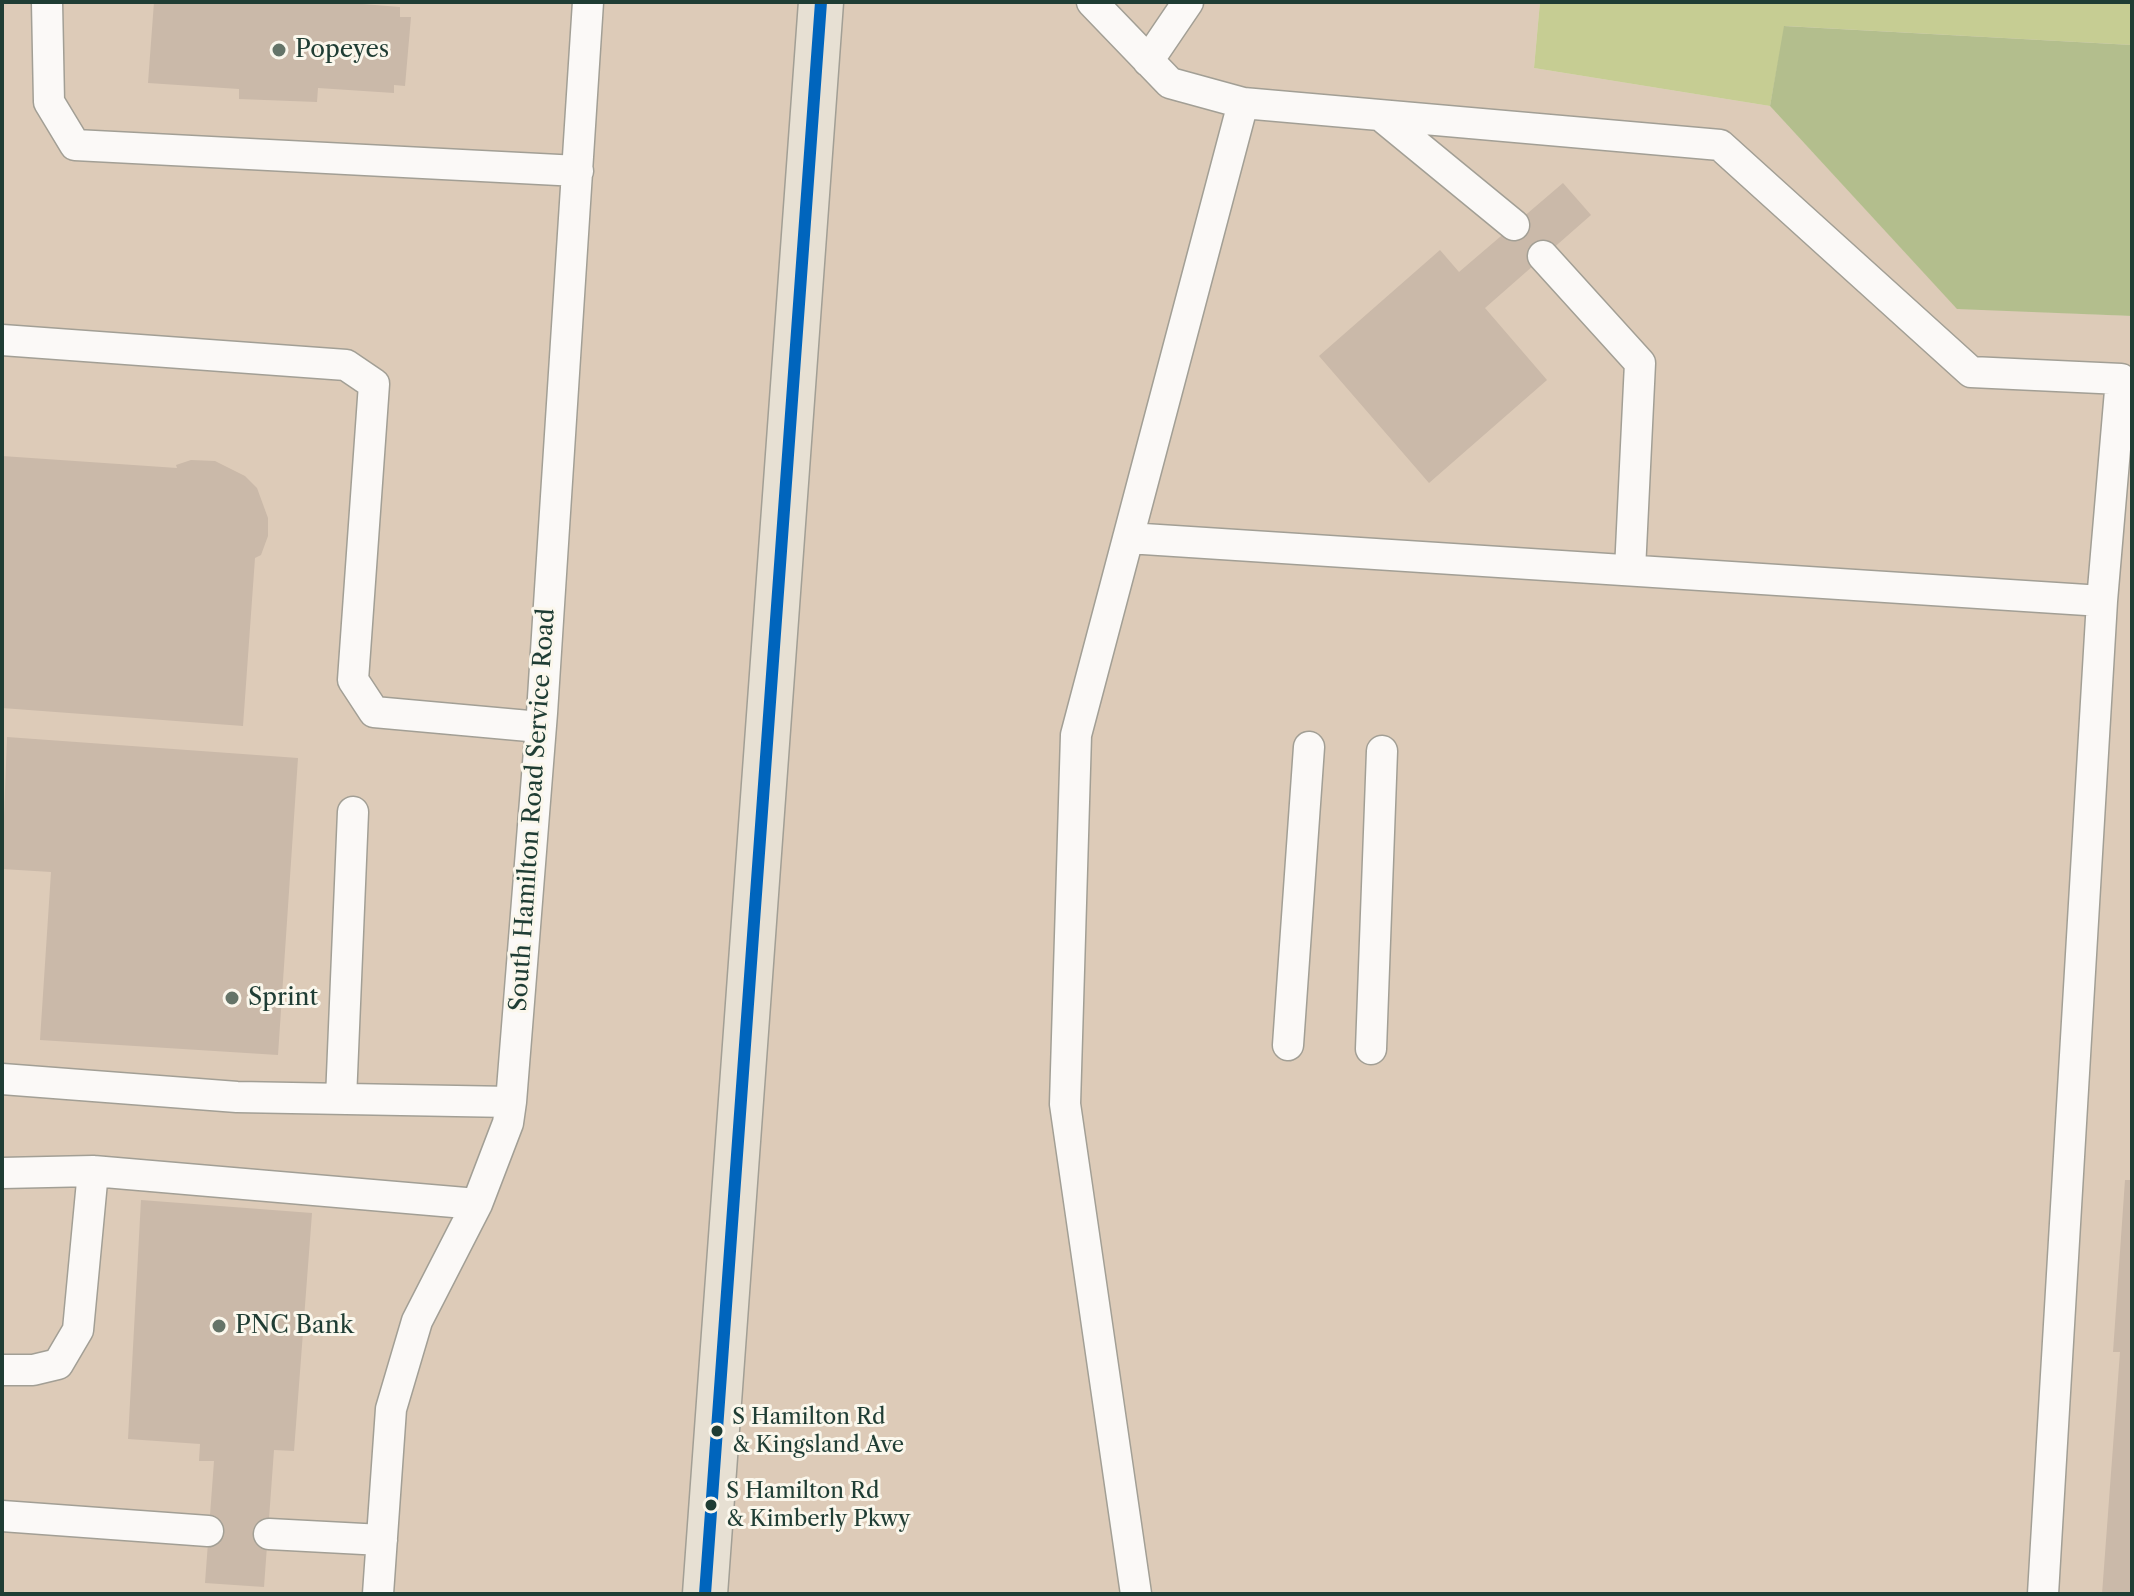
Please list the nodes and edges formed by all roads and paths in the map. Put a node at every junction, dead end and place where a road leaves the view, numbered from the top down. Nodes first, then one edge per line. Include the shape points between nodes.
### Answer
1 (47, 2) edge
2 (588, 2) edge
3 (821, 2) edge
4 (1092, 2) edge
5 (1188, 2) edge
6 (1148, 61) junction
7 (1243, 103) junction
8 (1380, 115) junction
9 (578, 171) junction
10 (1514, 225) dead end
11 (1543, 256) dead end
12 (2, 340) edge
13 (2126, 379) edge
14 (1128, 538) junction
15 (1630, 570) junction
16 (2102, 601) junction
17 (540, 727) junction
18 (1309, 747) dead end
19 (1382, 751) dead end
20 (353, 812) dead end
21 (1288, 1045) dead end
22 (1371, 1049) dead end
23 (2, 1079) edge
24 (341, 1099) junction
25 (511, 1102) junction
26 (93, 1171) junction
27 (2, 1173) edge
28 (477, 1204) junction
29 (2, 1370) edge
30 (2, 1516) edge
31 (208, 1531) dead end
32 (269, 1534) dead end
33 (382, 1540) junction
34 (378, 1594) edge
35 (705, 1594) edge
36 (1136, 1594) edge
37 (2043, 1594) edge

1 - 9 lane via 49,102 75,145
2 - 9 lane, South Hamilton Road Service Road
3 - 35 main road
4 - 6 lane
5 - 6 lane
6 - 7 lane via 1170,83
7 - 8 lane
7 - 14 lane
8 - 10 lane
8 - 13 lane via 1720,145 1971,372
9 - 17 lane, South Hamilton Road Service Road
11 - 15 lane via 1640,363
12 - 17 lane via 346,365 374,384 353,680 374,712
13 - 16 lane
14 - 15 lane
14 - 36 lane via 1076,735 1065,1104
15 - 16 lane
16 - 37 lane
17 - 25 lane, South Hamilton Road Service Road
18 - 21 lane
19 - 22 lane
20 - 24 lane
23 - 24 lane via 237,1097
24 - 25 lane
25 - 28 lane, South Hamilton Road Service Road
26 - 27 lane
26 - 28 lane
26 - 29 lane via 78,1330 58,1364
28 - 33 lane, South Hamilton Road Service Road via 417,1321 391,1409
30 - 31 lane
32 - 33 lane
33 - 34 lane, South Hamilton Road Service Road

